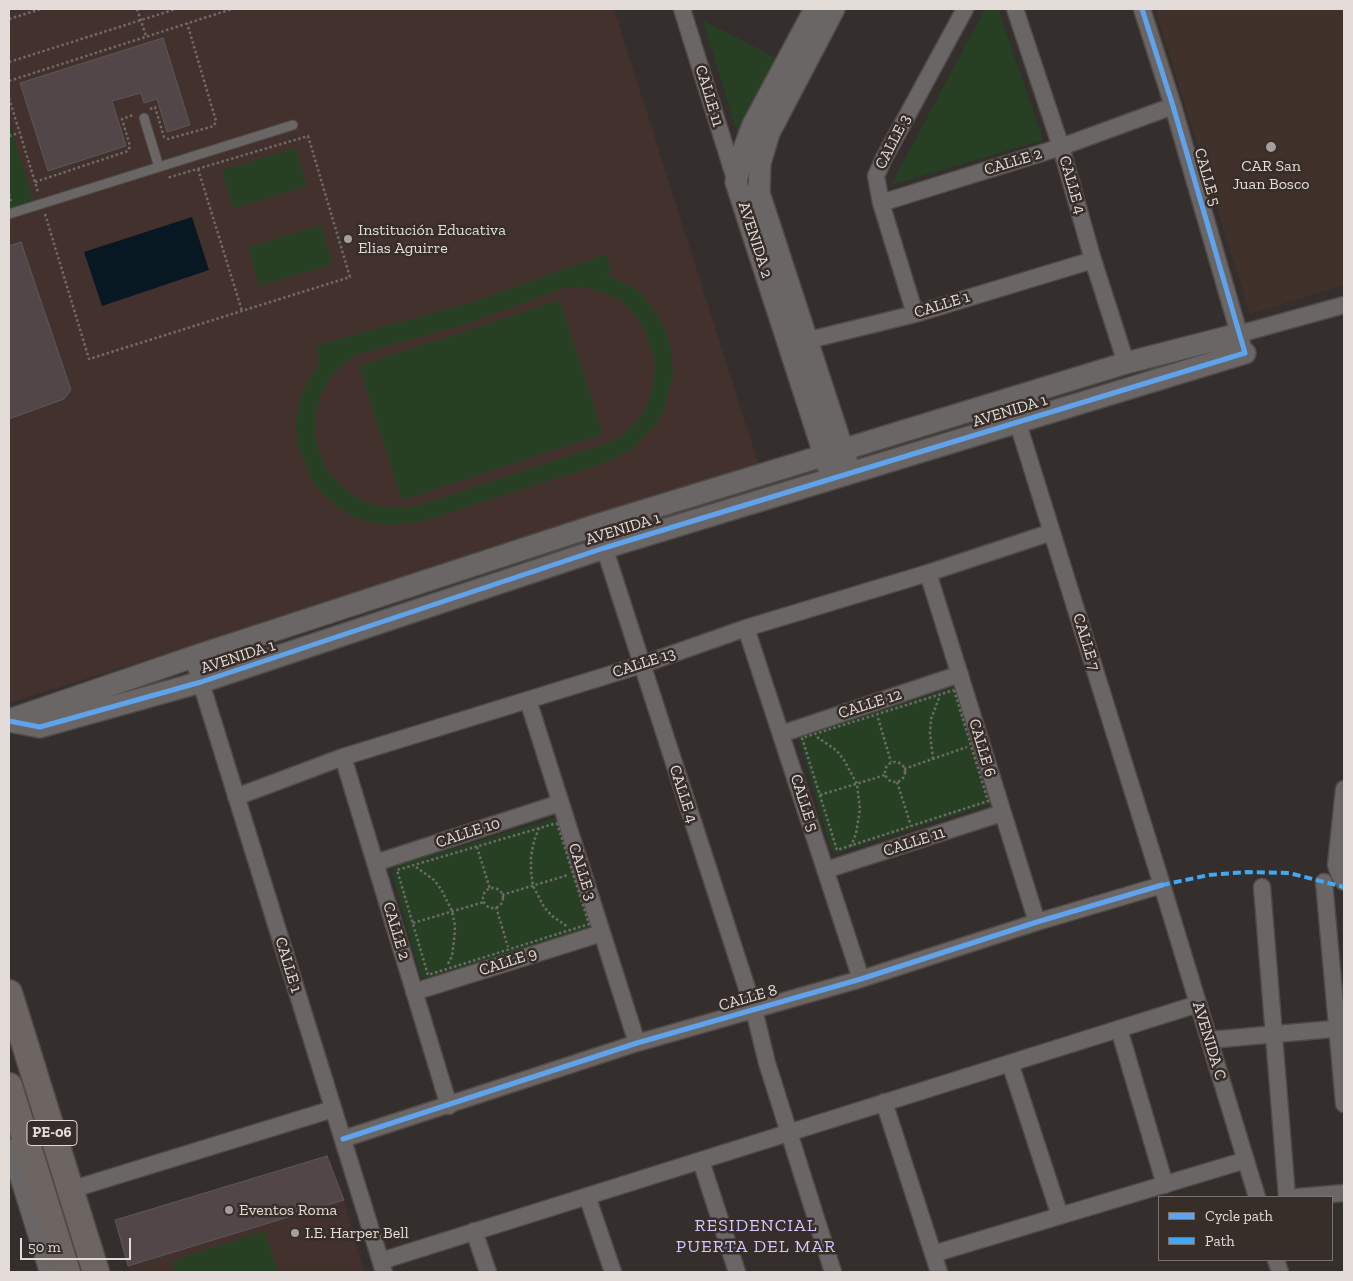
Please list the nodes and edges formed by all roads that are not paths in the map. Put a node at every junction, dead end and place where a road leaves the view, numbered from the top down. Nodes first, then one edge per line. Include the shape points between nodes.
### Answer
1 (682, 9) edge
2 (815, 9) edge
3 (834, 9) edge
4 (964, 9) edge
5 (1015, 9) edge
6 (1142, 9) edge
7 (1173, 106) junction
8 (144, 118) dead end
9 (293, 125) dead end
10 (1061, 147) junction
11 (160, 167) junction
12 (736, 182) junction
13 (881, 203) junction
14 (9, 214) edge
15 (1093, 260) junction
16 (1344, 305) edge
17 (915, 314) junction
18 (799, 343) junction
19 (1242, 344) junction
20 (1126, 363) junction
21 (1010, 398) junction
22 (1016, 422) junction
23 (834, 452) junction
24 (841, 476) junction
25 (597, 525) junction
26 (1052, 532) junction
27 (604, 548) junction
28 (928, 573) junction
29 (746, 628) junction
30 (193, 657) junction
31 (641, 664) junction
32 (960, 674) junction
33 (201, 682) junction
34 (528, 700) junction
35 (9, 721) edge
36 (781, 734) junction
37 (343, 757) junction
38 (236, 797) junction
39 (1344, 797) edge
40 (560, 803) junction
41 (1002, 813) junction
42 (375, 863) junction
43 (826, 870) junction
44 (1324, 882) dead end
45 (1344, 882) edge
46 (1162, 886) junction
47 (1262, 887) dead end
48 (1037, 922) junction
49 (602, 933) junction
50 (861, 979) junction
51 (414, 992) junction
52 (9, 993) edge
53 (1198, 1004) junction
54 (754, 1010) junction
55 (1119, 1028) junction
56 (1341, 1028) edge
57 (1274, 1034) junction
58 (1209, 1040) junction
59 (637, 1043) junction
60 (1010, 1062) junction
61 (9, 1086) edge
62 (884, 1102) junction
63 (1344, 1104) edge
64 (449, 1106) junction
65 (333, 1109) junction
66 (789, 1132) junction
67 (343, 1140) junction
68 (9, 1147) edge
69 (1246, 1160) junction
70 (701, 1161) junction
71 (1165, 1185) junction
72 (70, 1190) junction
73 (1344, 1193) edge
74 (587, 1196) junction
75 (1257, 1196) edge
76 (1287, 1196) edge
77 (1309, 1196) edge
78 (1060, 1216) junction
79 (474, 1231) junction
80 (933, 1254) junction
81 (382, 1266) edge
82 (48, 1272) edge
83 (67, 1272) edge
84 (96, 1272) edge
85 (488, 1272) edge
86 (614, 1272) edge
87 (737, 1272) edge
88 (833, 1272) edge
89 (939, 1272) edge

1 - 12 street, CALLE 11
2 - 12 street, AVENIDA 2 via 753,125
3 - 18 street, AVENIDA 2 via 768,133 760,163 759,194
4 - 13 street, CALLE 3 via 876,176
5 - 10 street, CALLE 4
6 - 7 street, CALLE 5
7 - 10 street, CALLE 2
7 - 19 street, CALLE 5
8 - 11 lane
9 - 11 lane
10 - 13 street, CALLE 2
10 - 15 street, CALLE 4
11 - 14 lane
12 - 18 street, AVENIDA 2
13 - 17 street, CALLE 3
15 - 17 street, CALLE 1
15 - 20 street, CALLE 4
16 - 19 street
17 - 18 street, CALLE 1
18 - 23 street, AVENIDA 2
19 - 20 street, AVENIDA 1
19 - 22 street, AVENIDA 1
20 - 21 street, AVENIDA 1
21 - 22 street, CALLE 7
21 - 23 street, AVENIDA 1
22 - 24 street, AVENIDA 1
22 - 26 street, CALLE 7
23 - 24 street, AVENIDA 2
23 - 25 street, AVENIDA 1
24 - 27 street, AVENIDA 1
25 - 27 street, CALLE 4
25 - 30 street, AVENIDA 1
26 - 28 street, CALLE 13
26 - 46 street, CALLE 7
27 - 31 street, CALLE 4
27 - 33 street, AVENIDA 1
28 - 29 street, CALLE 13
28 - 32 street, CALLE 6
29 - 31 street, CALLE 13
29 - 36 street, CALLE 5
30 - 33 street, CALLE 1
30 - 35 street, AVENIDA 1
31 - 34 street, CALLE 13
31 - 54 street, CALLE 4
32 - 36 street, CALLE 12
32 - 41 street, CALLE 6
33 - 35 street, AVENIDA 1 via 40,727
33 - 38 street, CALLE 1
34 - 37 street, CALLE 13
34 - 40 street, CALLE 3
36 - 43 street, CALLE 5
37 - 38 street, CALLE 13
37 - 42 street, CALLE 2
38 - 65 street, CALLE 1
39 - 45 street via 1336,865
40 - 42 street, CALLE 10
40 - 49 street, CALLE 3
41 - 43 street, CALLE 11
41 - 48 street, CALLE 6
42 - 51 street, CALLE 2
43 - 50 street, CALLE 5
44 - 56 street
46 - 48 street, CALLE 8
46 - 53 street, AVENIDA C
47 - 57 street
48 - 50 street, CALLE 8
49 - 51 street, CALLE 9
49 - 59 street, CALLE 3
50 - 54 street, CALLE 8
51 - 64 street, CALLE 2
52 - 72 main road, PE-06
53 - 55 street
53 - 58 street, AVENIDA C
54 - 59 street, CALLE 8
54 - 66 street, CALLE 4
55 - 60 street
55 - 71 street
56 - 57 street
56 - 63 street
57 - 58 street
57 - 76 street
58 - 69 street, AVENIDA C
59 - 64 street, CALLE 8
60 - 62 street
60 - 78 street
61 - 83 main road, PE-06
62 - 66 street
62 - 80 street
64 - 67 street, CALLE 8
65 - 67 street, CALLE 1
65 - 72 street
66 - 70 street
66 - 88 street, CALLE 4
67 - 81 street, CALLE 1
68 - 82 street
69 - 71 street
69 - 75 street, AVENIDA C
70 - 74 street
70 - 87 street
71 - 78 street
72 - 84 main road, PE-06
73 - 77 street
74 - 79 street
74 - 86 street
78 - 80 street
79 - 81 street
79 - 85 street
80 - 89 street

